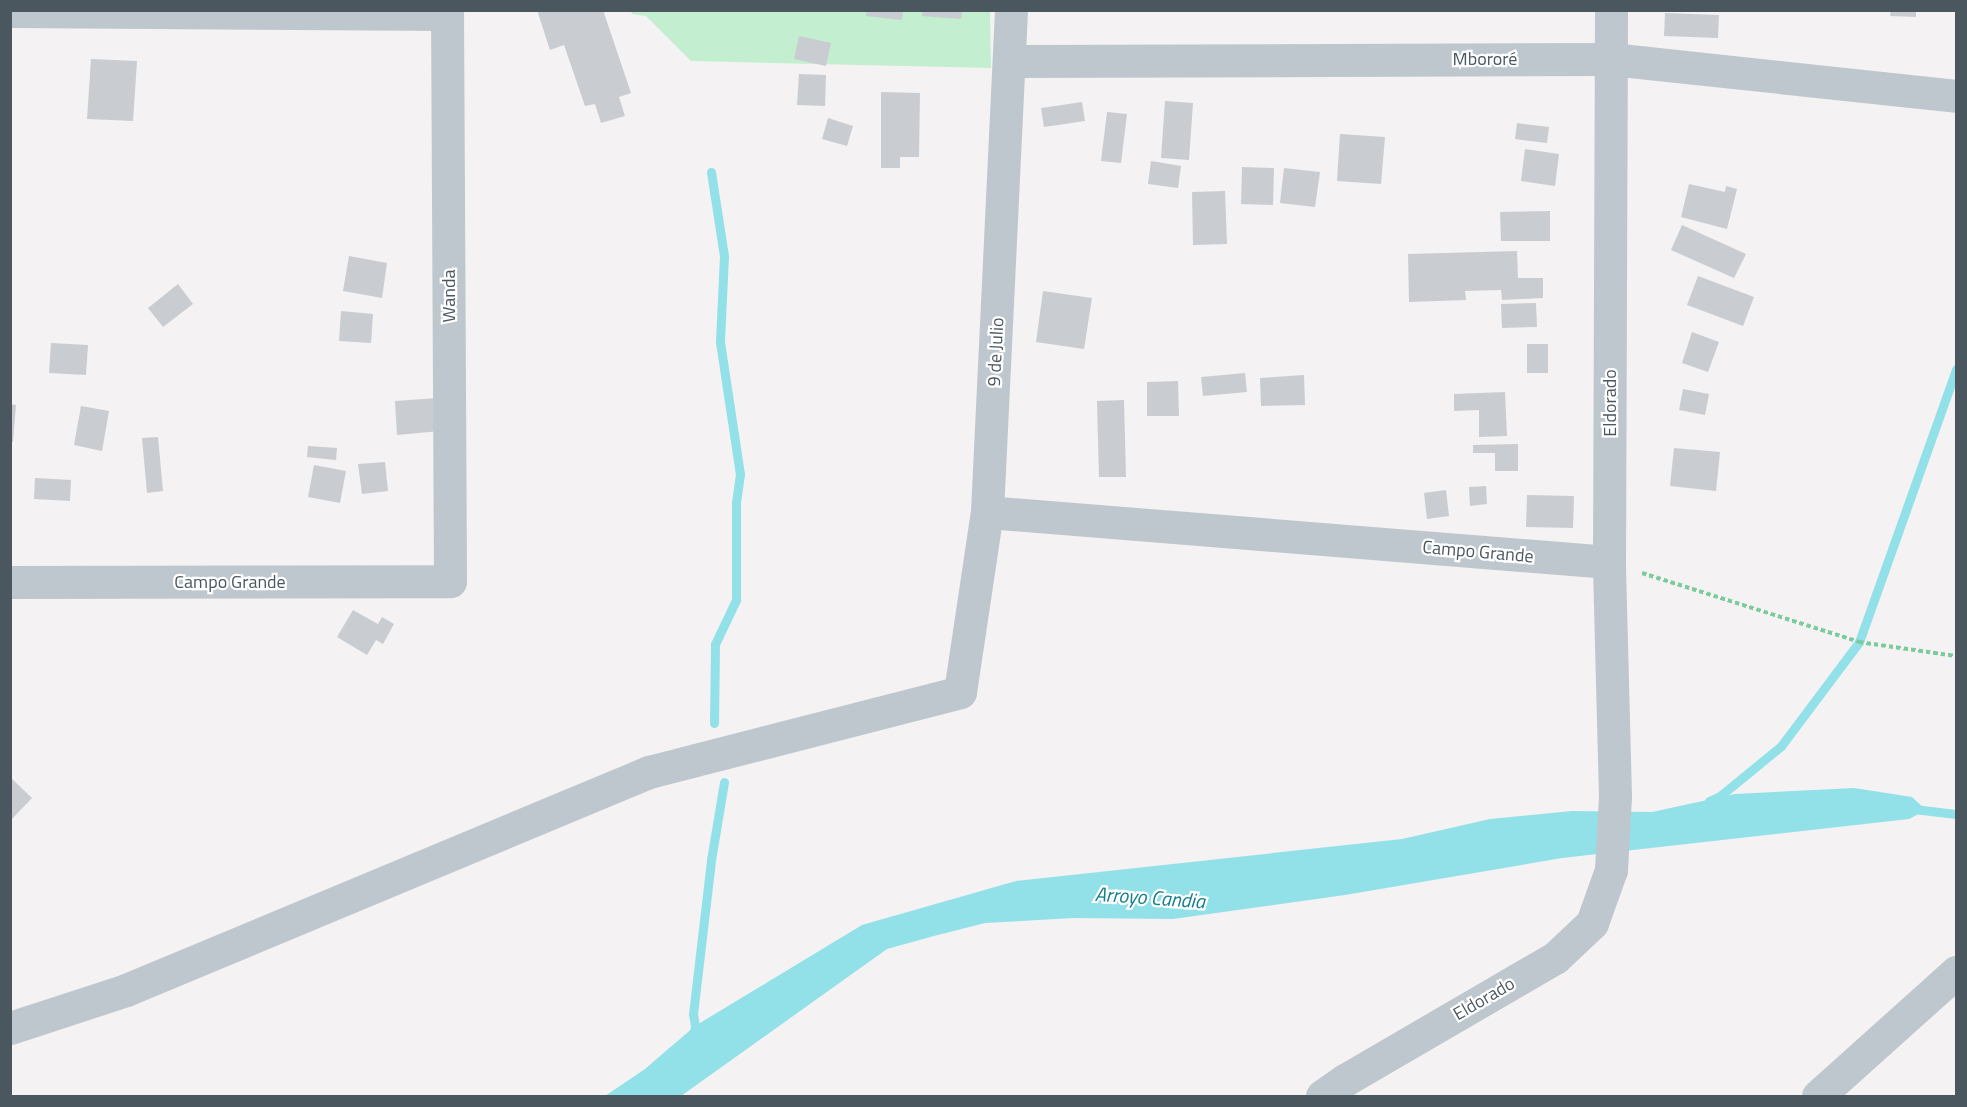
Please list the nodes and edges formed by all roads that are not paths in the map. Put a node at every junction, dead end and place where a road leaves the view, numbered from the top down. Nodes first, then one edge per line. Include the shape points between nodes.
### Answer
1 (1011, 10) edge
2 (1611, 10) edge
3 (10, 12) edge
4 (447, 12) edge
5 (1611, 59) junction
6 (1011, 61) junction
7 (1956, 96) edge
8 (987, 512) junction
9 (1609, 562) junction
10 (450, 581) joint
11 (10, 582) edge
12 (1956, 972) edge
13 (10, 1028) edge
14 (1344, 1091) edge
15 (1818, 1096) edge

1 - 6 street, 9 de Julio
2 - 5 street, Eldorado
3 - 4 street
4 - 10 street, Wanda
5 - 6 street, Mbororé
5 - 7 street, Mbororé
5 - 9 street, Eldorado
6 - 8 street, 9 de Julio
8 - 9 street, Campo Grande
8 - 13 street, 9 de Julio via 960,692 649,772 126,990
9 - 14 street, Eldorado via 1615,796 1611,870 1592,923 1555,958
10 - 11 street, Campo Grande
12 - 15 street

